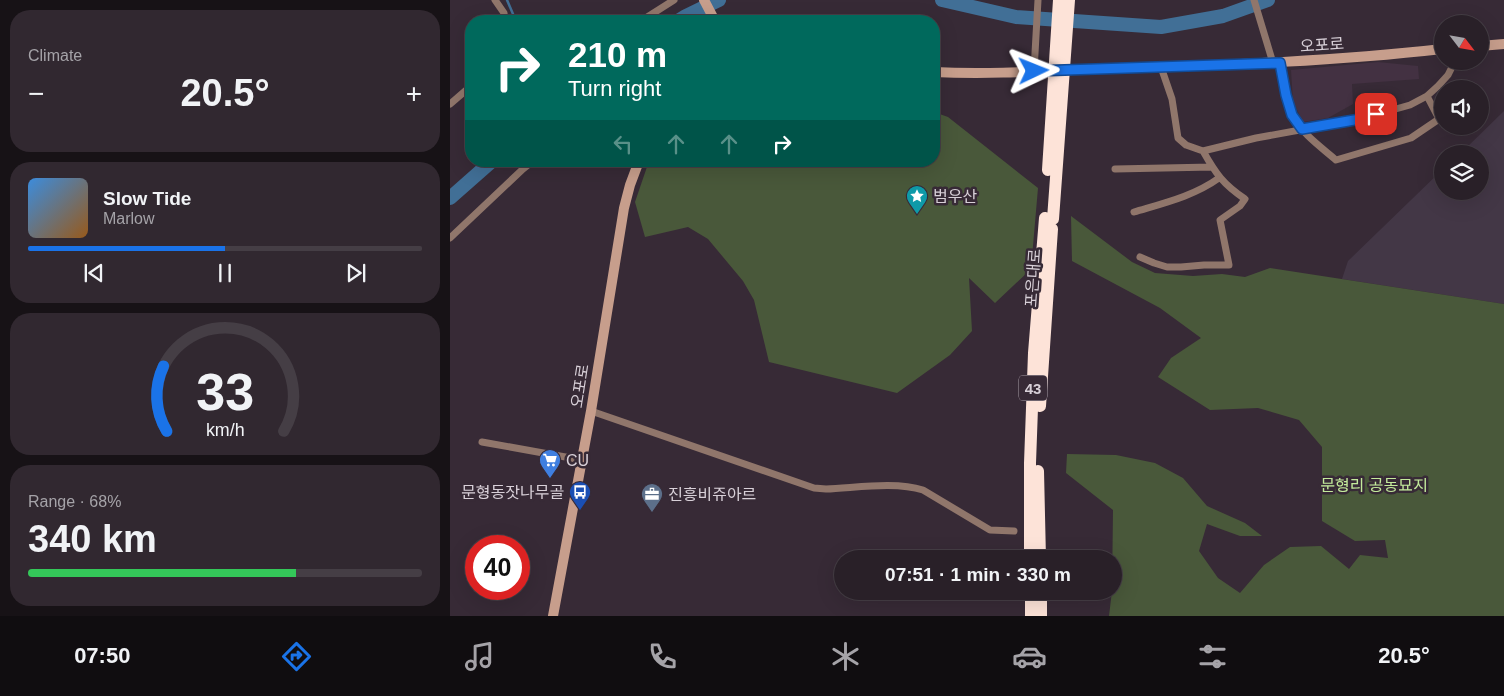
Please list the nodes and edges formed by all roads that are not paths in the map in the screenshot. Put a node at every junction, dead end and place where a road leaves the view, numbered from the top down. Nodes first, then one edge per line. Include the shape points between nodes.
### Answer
1 (495, 0) edge
2 (674, 0) edge
3 (704, 0) edge
4 (1038, 0) edge
5 (1059, 0) edge
6 (1069, 0) edge
7 (1254, 0) edge
8 (504, 15) edge
9 (650, 15) edge
10 (712, 15) edge
11 (1504, 44) edge
12 (1489, 45) edge
13 (1434, 50) edge
14 (1277, 63) junction
15 (1161, 67) junction
16 (1450, 70) edge
17 (1034, 71) junction
18 (940, 72) edge
19 (465, 91) edge
20 (1427, 96) junction
21 (450, 104) edge
22 (1302, 129) junction
23 (1203, 151) junction
24 (526, 167) edge
25 (637, 167) edge
26 (1212, 167) junction
27 (1115, 169) dead end
28 (1219, 178) junction
29 (1134, 212) dead end
30 (1049, 218) junction
31 (450, 238) edge
32 (1140, 257) dead end
33 (592, 411) junction
34 (482, 442) dead end
35 (582, 460) junction
36 (1014, 531) dead end
37 (1030, 550) edge
38 (1040, 550) edge
39 (1031, 600) edge
40 (1041, 600) edge
41 (553, 616) edge
42 (1032, 616) edge
43 (1041, 616) edge

1 - 8 street
2 - 9 street
3 - 10 street
4 - 17 street
5 - 30 highway, 43, bridge
6 - 30 highway, 포은대로 / 43, bridge
7 - 14 street
11 - 12 street
13 - 14 street, 오포로
14 - 15 street, 오포로
14 - 22 street via 1292,115
15 - 17 street, 오포로
15 - 23 street via 1172,100 1178,138 1186,145
16 - 20 street
17 - 18 street, 오포로
19 - 21 street
20 - 22 street via 1410,105 1360,119
20 - 22 street via 1439,119 1411,138 1336,160
22 - 23 street
23 - 26 street
24 - 31 street
25 - 33 street, 오포로 via 624,208
26 - 27 street
26 - 28 street
28 - 29 street via 1176,200
28 - 32 street via 1245,199 1220,220 1229,265 1167,266
30 - 37 highway, 포은대로 / 43 via 1034,353
30 - 38 highway, 포은대로 / 43 via 1038,439
33 - 35 street, 오포로
33 - 36 street via 814,488 911,486 990,530
34 - 35 street
35 - 41 street, 오포로
39 - 42 highway
40 - 43 highway

